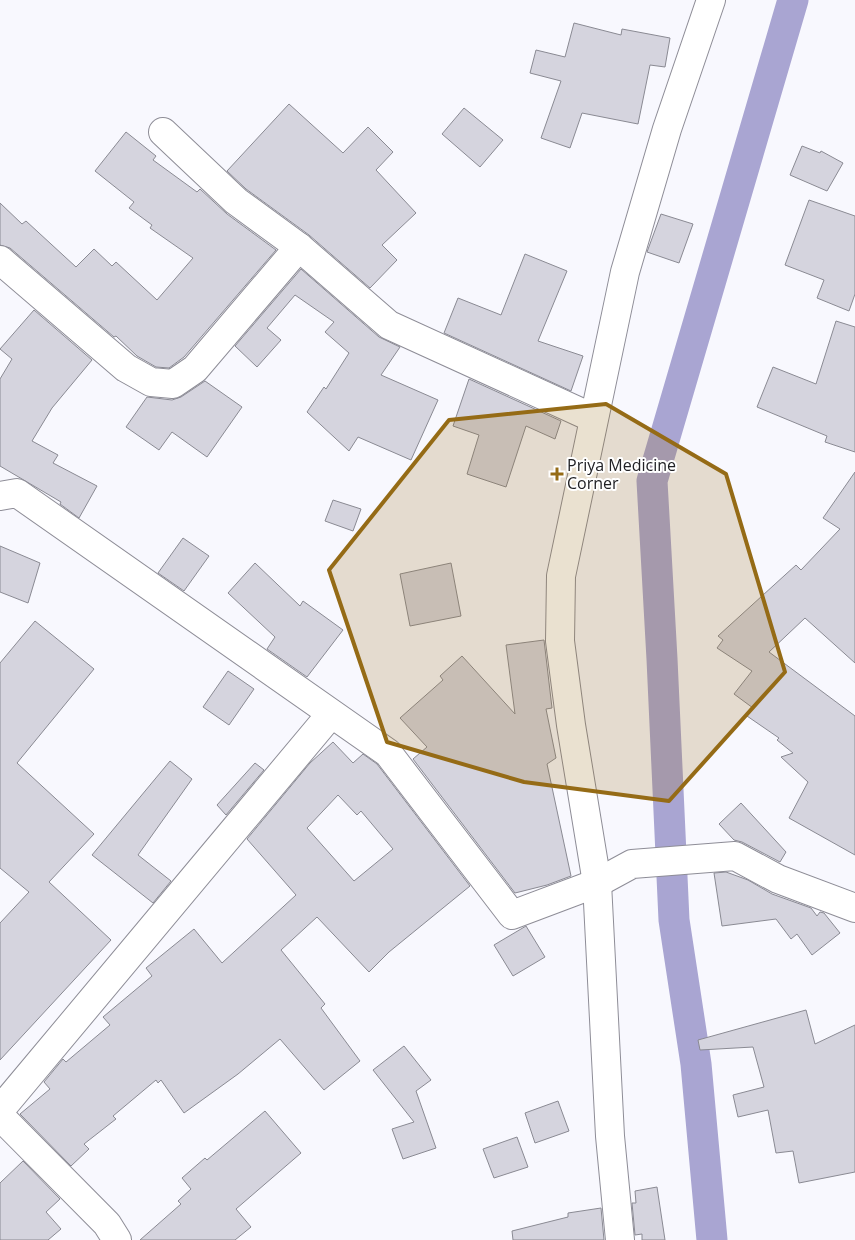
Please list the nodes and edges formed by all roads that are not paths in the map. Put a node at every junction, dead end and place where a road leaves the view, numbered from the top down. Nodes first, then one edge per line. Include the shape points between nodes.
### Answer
1 (711, 0) edge
2 (163, 132) dead end
3 (299, 247) junction
4 (0, 260) edge
5 (593, 418) junction
6 (0, 496) edge
7 (331, 714) junction
8 (597, 883) junction
9 (855, 908) edge
10 (0, 1110) edge
11 (0, 1116) edge
12 (116, 1240) edge
13 (620, 1240) edge

1 - 5 street via 625,272
2 - 3 street via 236,202
3 - 4 street via 195,369 173,384 151,382 126,368
3 - 5 street via 389,325
5 - 8 street via 561,576 560,641
6 - 7 street via 17,493
7 - 8 street via 388,754 512,915
7 - 10 street
8 - 9 street via 632,864 735,856 778,879
8 - 13 street via 610,1136
11 - 12 street via 107,1224

